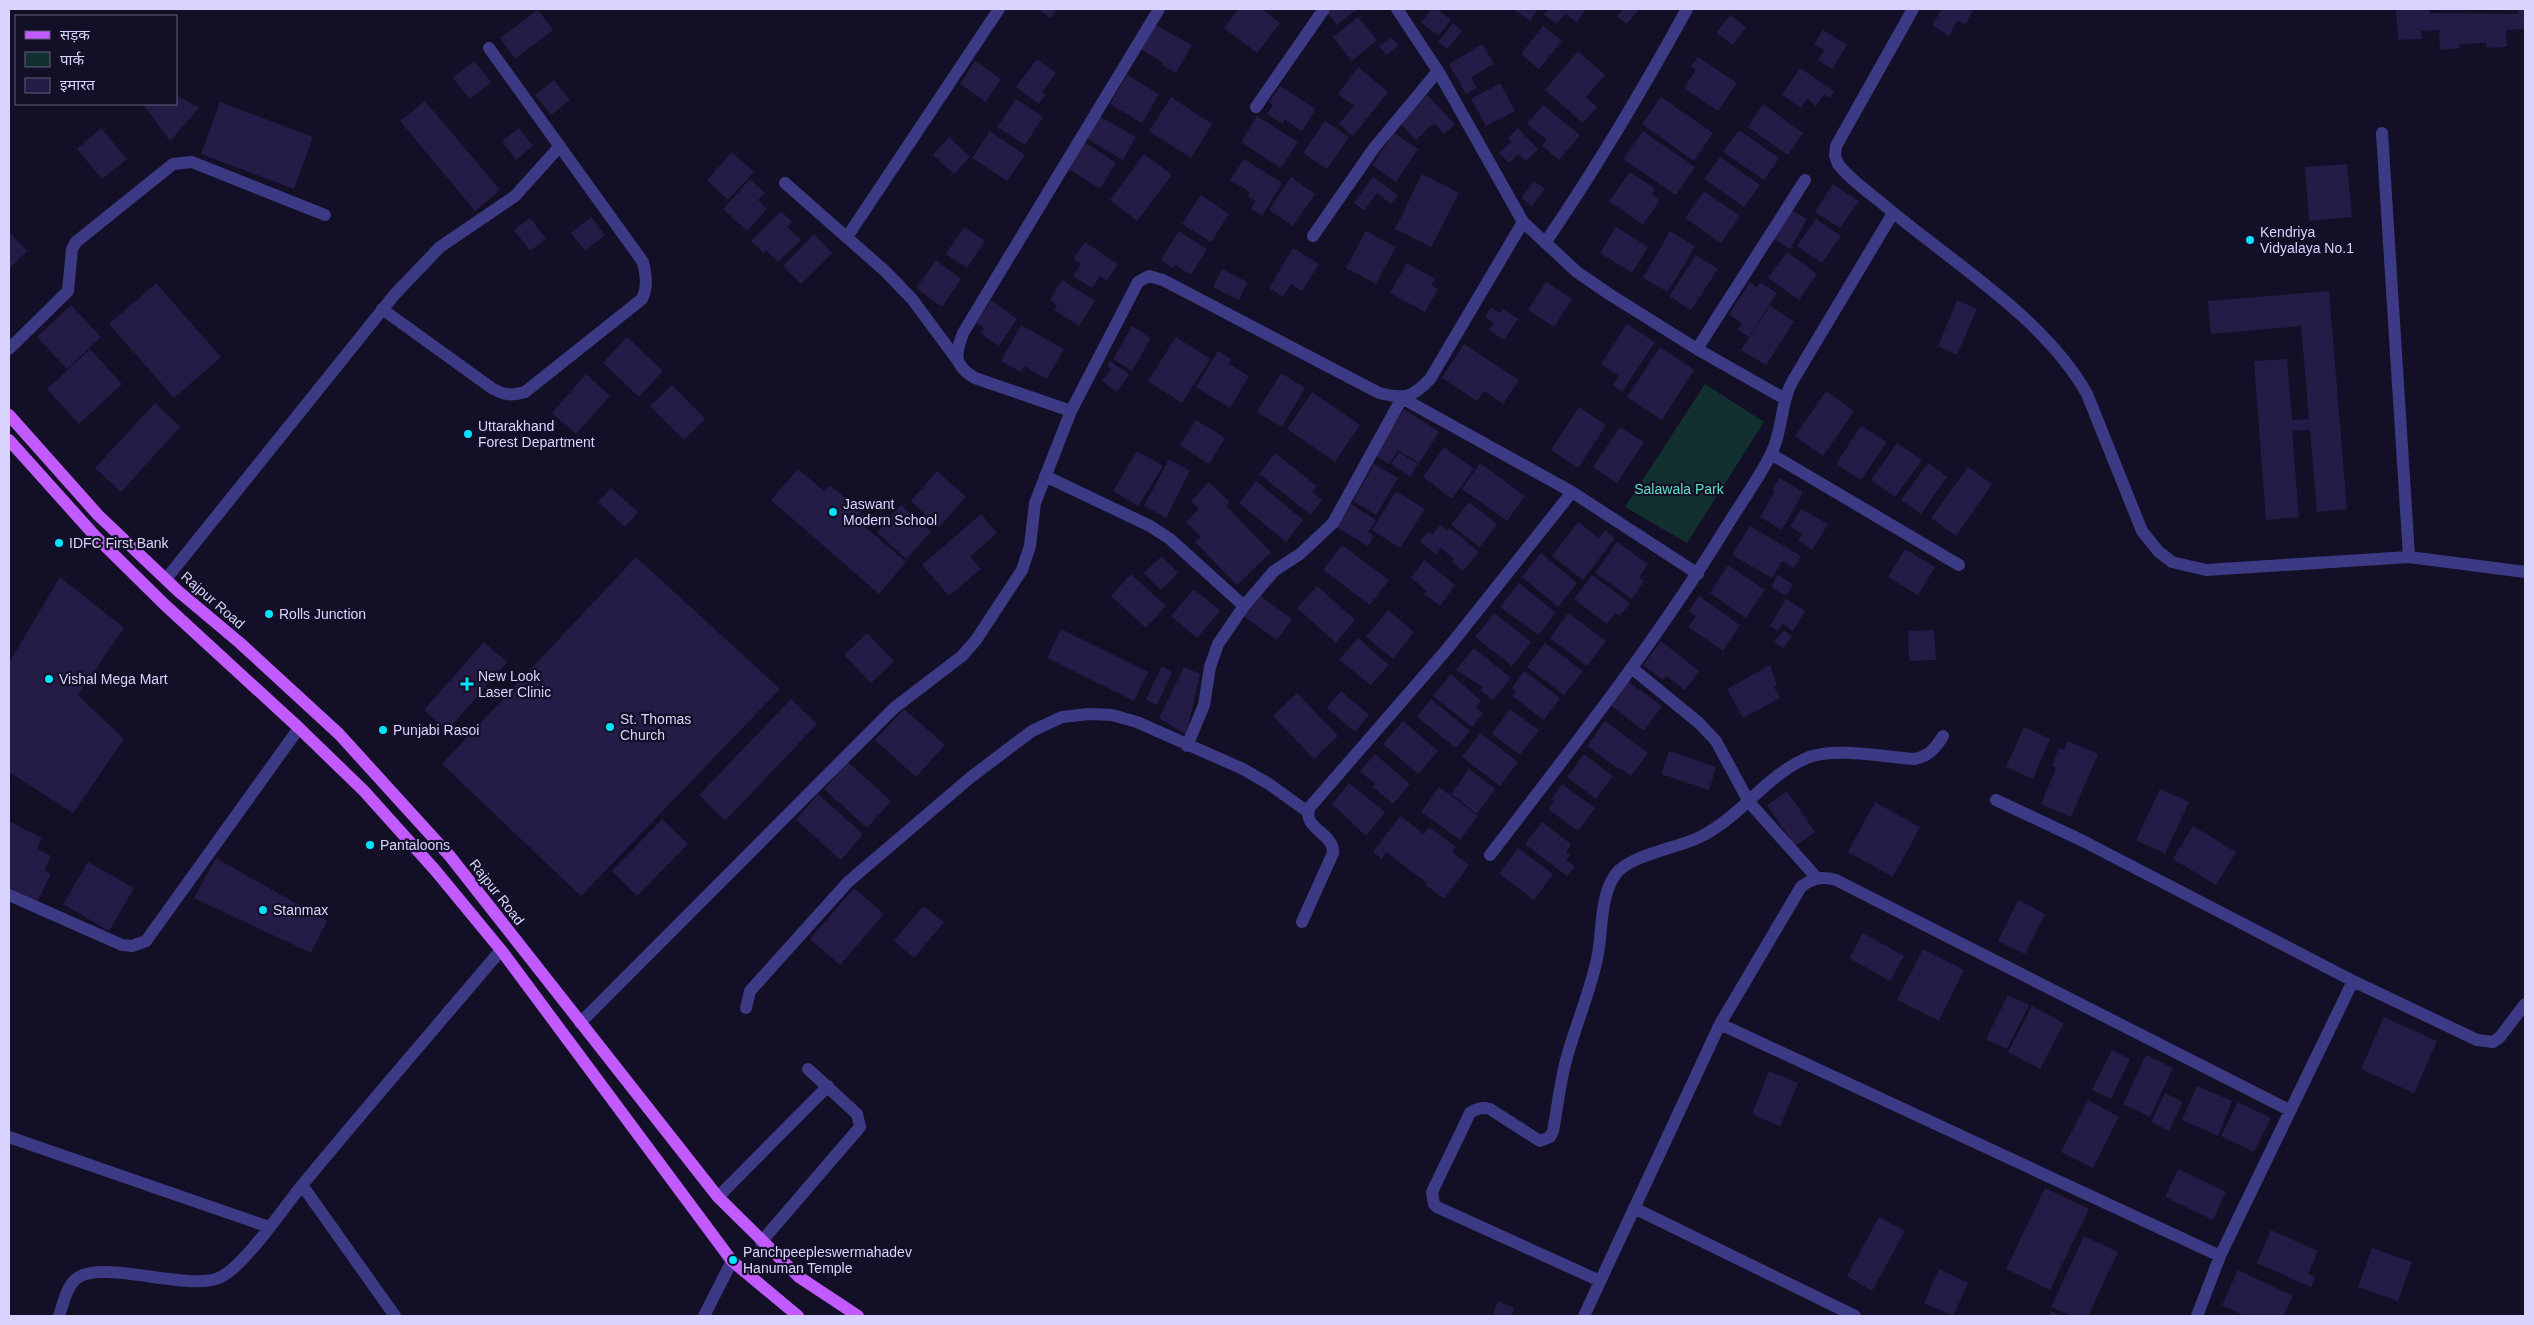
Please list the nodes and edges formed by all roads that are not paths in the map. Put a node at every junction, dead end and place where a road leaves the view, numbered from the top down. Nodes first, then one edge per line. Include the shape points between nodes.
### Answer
1 (999, 9) edge
2 (1159, 9) edge
3 (1324, 9) edge
4 (1397, 9) edge
5 (1687, 9) edge
6 (1913, 9) edge
7 (489, 48) dead end
8 (1438, 71) junction
9 (1256, 107) dead end
10 (2382, 133) dead end
11 (560, 146) junction
12 (1805, 180) dead end
13 (785, 183) dead end
14 (1894, 213) junction
15 (326, 215) dead end
16 (1523, 222) junction
17 (1313, 236) dead end
18 (847, 237) junction
19 (1545, 243) junction
20 (382, 309) junction
21 (9, 349) edge
22 (1697, 349) junction
23 (958, 361) junction
24 (1402, 398) junction
25 (1785, 399) junction
26 (1071, 411) junction
27 (9, 415) edge
28 (9, 440) edge
29 (1771, 454) junction
30 (1045, 476) junction
31 (1572, 492) junction
32 (2408, 557) junction
33 (1959, 565) dead end
34 (2525, 572) edge
35 (1698, 574) junction
36 (166, 579) junction
37 (1244, 606) junction
38 (1633, 669) junction
39 (299, 728) junction
40 (1943, 736) dead end
41 (1187, 746) junction
42 (1996, 800) dead end
43 (1749, 802) junction
44 (1308, 812) junction
45 (1490, 855) dead end
46 (1817, 878) junction
47 (9, 895) edge
48 (1302, 922) dead end
49 (501, 950) junction
50 (2353, 981) junction
51 (2525, 1004) edge
52 (746, 1008) dead end
53 (580, 1023) junction
54 (1720, 1024) junction
55 (808, 1069) dead end
56 (828, 1086) junction
57 (2289, 1110) junction
58 (9, 1136) edge
59 (302, 1185) junction
60 (718, 1197) junction
61 (1634, 1208) junction
62 (269, 1227) junction
63 (761, 1242) junction
64 (2220, 1256) junction
65 (732, 1260) junction
66 (1600, 1281) junction
67 (59, 1316) edge
68 (395, 1316) edge
69 (704, 1316) edge
70 (798, 1316) edge
71 (858, 1316) edge
72 (1584, 1316) edge
73 (1855, 1316) edge
74 (2197, 1316) edge

1 - 18 street
2 - 23 street via 963,333 957,350
3 - 9 street
4 - 8 street
5 - 19 street via 1619,129
6 - 14 street via 1836,146 1834,156 1843,171
7 - 11 street
8 - 16 street
8 - 17 street via 1374,148
10 - 32 street
11 - 20 street via 515,196 440,247
11 - 20 street via 642,262 646,276 642,299 525,392 515,395 505,395 493,389
12 - 22 street
13 - 18 street
14 - 25 street via 1792,382
14 - 32 street via 2053,345 2075,372 2087,394 2142,531 2172,562 2206,570
15 - 21 street via 192,162 173,164 76,242 72,249 68,291
16 - 19 street
16 - 24 street via 1430,379 1417,393
18 - 23 street via 912,299
19 - 22 street via 1601,289
20 - 36 street
22 - 25 street
23 - 26 street via 964,371 976,378
24 - 26 street via 1379,393 1163,280 1149,276 1138,282
24 - 31 street
24 - 37 street via 1333,524 1312,544 1274,571
25 - 29 street via 1780,431
26 - 30 street
27 - 36 main road, Rajpur Road via 98,515
28 - 39 main road via 96,537
29 - 33 street
29 - 35 street
30 - 37 street via 1150,526 1170,539
30 - 53 street via 1035,503 1027,559 972,645 894,708
31 - 35 street
31 - 44 street via 1448,648
32 - 34 street
35 - 38 street
36 - 53 main road, Rajpur Road via 339,734 449,854
37 - 41 street via 1212,656 1204,705
38 - 43 street via 1716,741
38 - 45 street
39 - 47 street via 146,941 132,946 122,945
39 - 49 main road via 364,791
40 - 43 street via 1933,752 1914,759 1846,754 1809,757 1760,790
41 - 44 street via 1243,769
41 - 52 street via 1137,722 1112,715 1062,718 1032,731 971,777 848,882 750,991
42 - 50 street
43 - 46 street
43 - 66 street via 1715,830 1629,864 1615,874 1607,895 1597,961 1566,1059 1550,1137 1540,1141 1490,1109 1475,1109 1432,1192 1437,1207
44 - 48 street via 1310,822 1334,847
46 - 54 street via 1801,887
46 - 57 street via 1836,880
49 - 59 street
49 - 65 main road
50 - 51 street via 2486,1042 2500,1037
50 - 57 street
53 - 60 main road, Rajpur Road
54 - 61 street
54 - 64 street
55 - 56 street
56 - 60 street
56 - 63 street via 857,1114 860,1127
57 - 64 street
58 - 62 street
59 - 62 street
59 - 68 street
60 - 63 main road, Rajpur Road
61 - 66 street
61 - 73 street
62 - 67 street via 241,1262 219,1278 197,1281 138,1275 82,1275 68,1290
63 - 71 main road, Rajpur Road via 799,1276
64 - 74 street
65 - 69 street
65 - 70 main road
66 - 72 street

